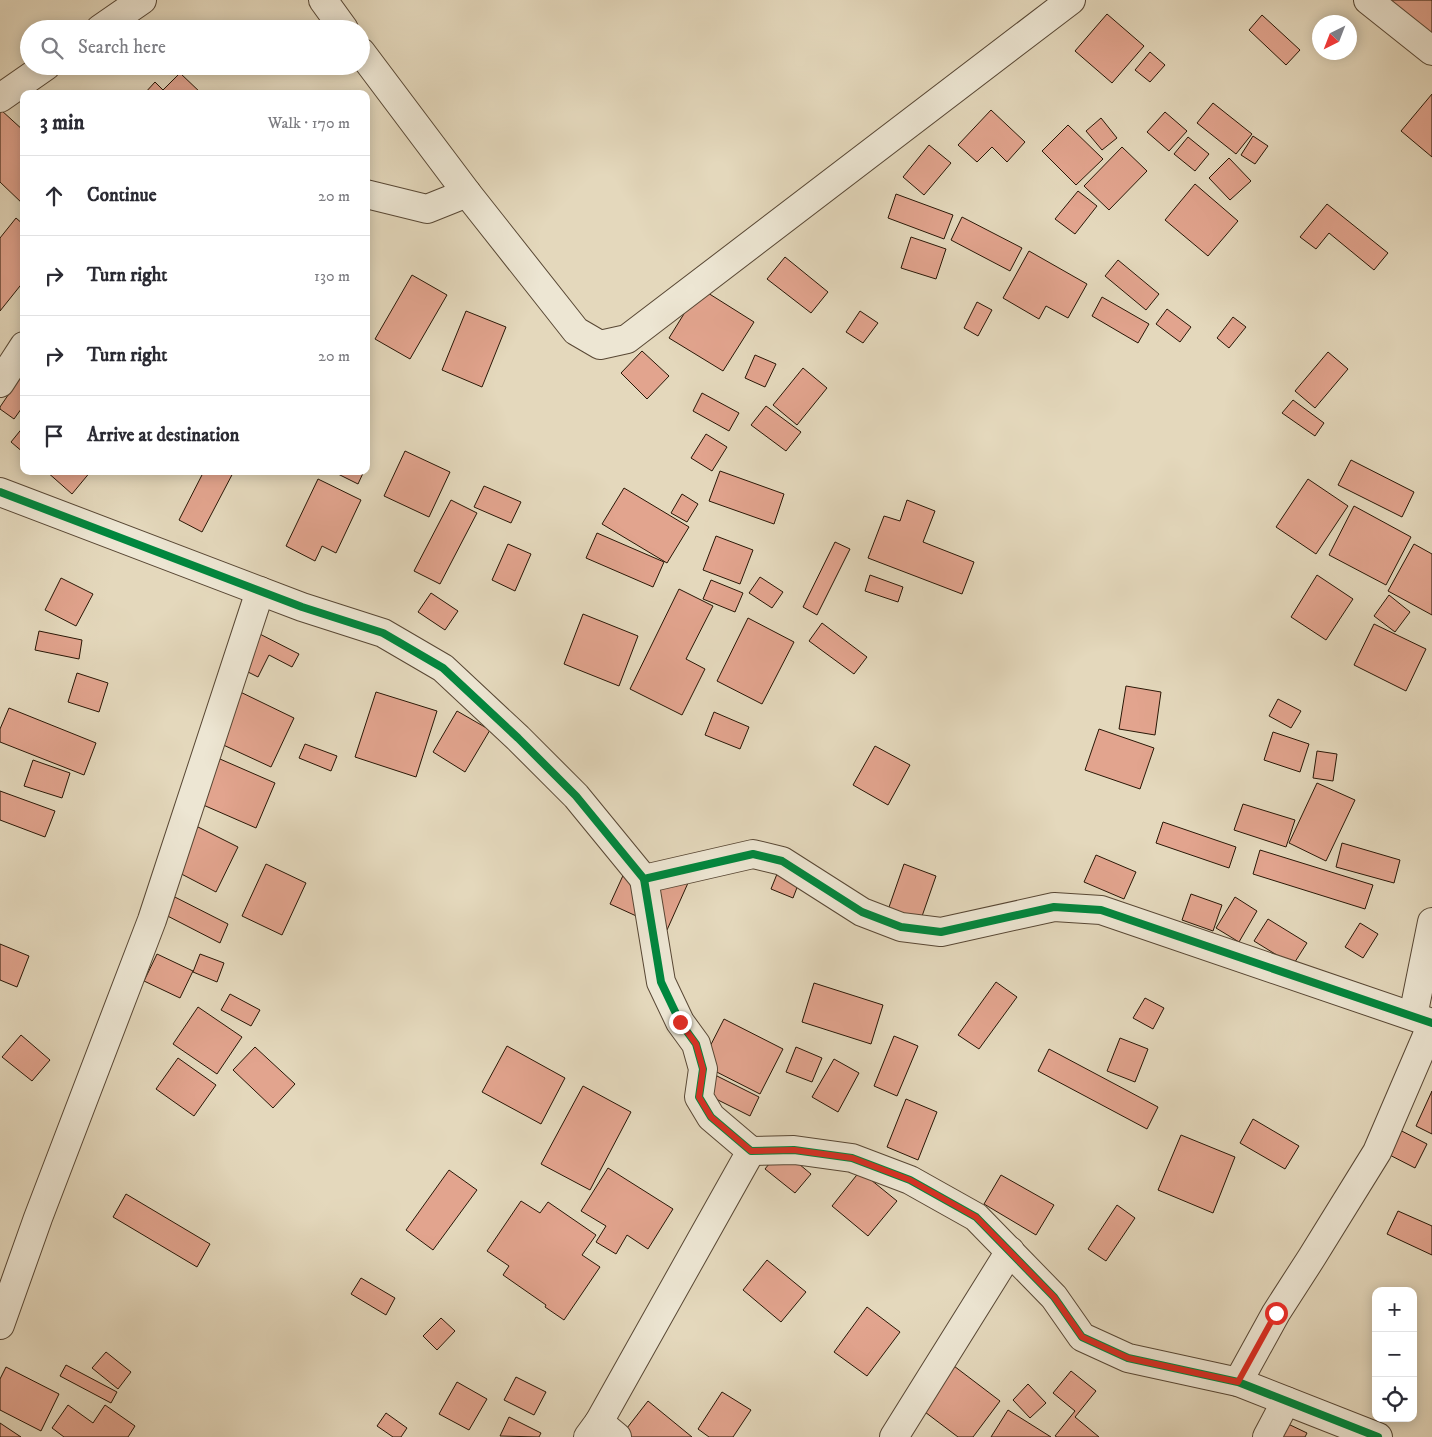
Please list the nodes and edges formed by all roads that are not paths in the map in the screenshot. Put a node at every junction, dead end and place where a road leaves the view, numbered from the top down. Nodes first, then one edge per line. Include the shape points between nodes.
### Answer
1 (142, 0) edge
2 (322, 0) edge
3 (1071, 0) edge
4 (1368, 0) edge
5 (113, 20) edge
6 (337, 20) edge
7 (1432, 51) edge
8 (370, 64) edge
9 (33, 75) edge
10 (0, 98) edge
11 (467, 193) junction
12 (370, 195) edge
13 (20, 352) edge
14 (0, 383) edge
15 (0, 492) edge
16 (260, 591) junction
17 (644, 879) junction
18 (1432, 922) edge
19 (1426, 1021) edge
20 (751, 1151) junction
21 (1010, 1251) junction
22 (0, 1325) edge
23 (1238, 1382) junction
24 (1286, 1401) junction
25 (601, 1432) edge
26 (894, 1437) edge
27 (1267, 1437) edge
28 (1378, 1437) edge

1 - 5 street
2 - 6 street
3 - 11 street via 628,339 600,345 576,331
4 - 7 street
8 - 11 street
9 - 10 street
11 - 12 street via 427,209
13 - 14 street
15 - 16 street
16 - 17 street via 383,633 443,668 576,796
16 - 22 street via 152,920
17 - 19 street via 753,854 782,861 862,912 901,927 941,932 1054,907 1101,910
17 - 20 street via 661,982 680,1022 696,1044 701,1060 699,1097 711,1117
18 - 19 street
19 - 23 street via 1377,1152 1276,1313
20 - 21 street via 794,1150 852,1158 910,1180 976,1217
20 - 25 street
21 - 23 street via 1054,1297 1082,1337 1128,1358
21 - 26 street
23 - 24 street
24 - 27 street
24 - 28 street

